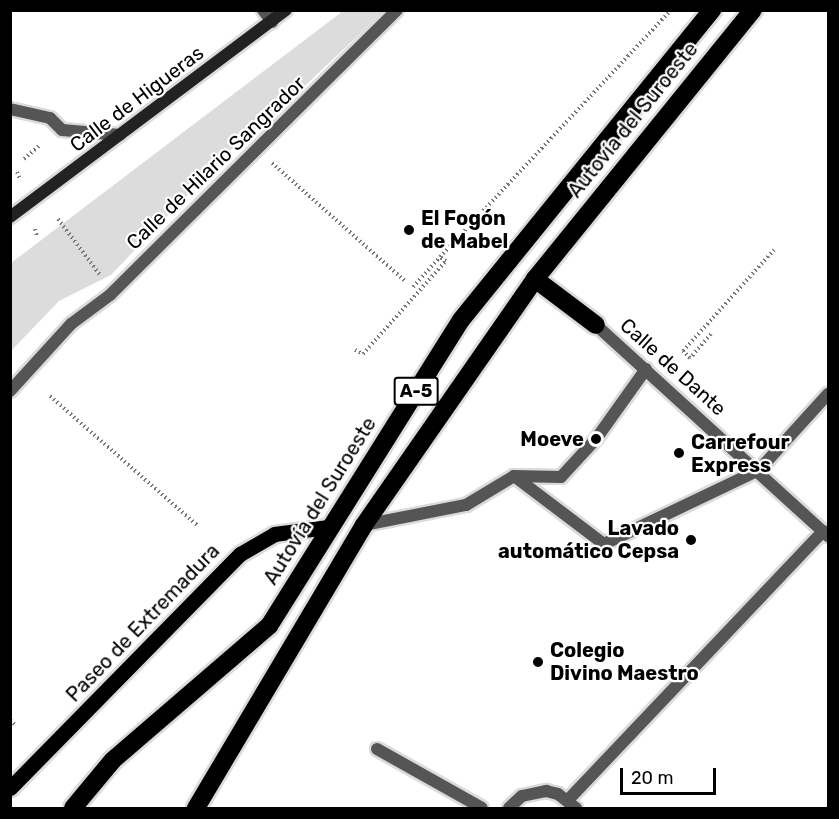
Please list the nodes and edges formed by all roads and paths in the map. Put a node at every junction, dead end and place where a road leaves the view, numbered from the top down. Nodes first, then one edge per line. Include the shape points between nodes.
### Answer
1 (263, 10) edge
2 (286, 10) edge
3 (397, 10) edge
4 (671, 10) edge
5 (712, 10) edge
6 (753, 10) edge
7 (272, 22) junction
8 (10, 110) edge
9 (120, 135) junction
10 (40, 145) dead end
11 (24, 159) dead end
12 (270, 161) dead end
13 (17, 172) dead end
14 (20, 180) dead end
15 (10, 217) edge
16 (58, 219) dead end
17 (35, 230) dead end
18 (37, 236) dead end
19 (774, 250) dead end
20 (441, 257) junction
21 (102, 279) dead end
22 (535, 279) junction
23 (406, 282) dead end
24 (413, 287) dead end
25 (596, 325) joint
26 (711, 334) dead end
27 (355, 350) dead end
28 (646, 369) junction
29 (10, 391) edge
30 (828, 394) edge
31 (50, 396) dead end
32 (759, 470) junction
33 (514, 476) junction
34 (197, 525) dead end
35 (364, 525) junction
36 (327, 527) junction
37 (826, 534) edge
38 (10, 720) edge
39 (15, 725) dead end
40 (377, 748) dead end
41 (10, 788) edge
42 (572, 804) edge
43 (73, 808) edge
44 (196, 808) edge
45 (482, 808) edge
46 (509, 808) edge

1 - 7 street
2 - 7 main road, Calle de Higueras
3 - 29 street, Calle de Hilario Sangrador via 110,295 71,324
4 - 20 path
5 - 36 highway, Autovía del Suroeste / A-5 via 461,320
6 - 22 highway, Autovía del Suroeste / A-5
7 - 9 main road, Calle de Higueras
8 - 9 street via 50,118 62,130
9 - 15 main road, Calle de Higueras
10 - 11 path
12 - 23 path
13 - 14 path
16 - 21 path
17 - 18 path
19 - 26 path via 683,351 690,357
20 - 24 path
20 - 27 path via 446,261 363,354
22 - 25 highway
22 - 35 highway, Autovía del Suroeste / A-5
25 - 28 street, Calle de Dante
28 - 32 street, Calle de Dante
28 - 33 street via 596,439 561,477
30 - 32 street
31 - 34 path
32 - 33 street via 604,544
32 - 37 street, Calle de Dante
33 - 35 street via 466,505
35 - 44 highway, Autovía del Suroeste / A-5
36 - 41 main road, Paseo de Extremadura via 274,534 240,554
36 - 43 highway, Autovía del Suroeste / A-5 via 269,626 113,760
37 - 42 street
38 - 39 path
40 - 45 street
42 - 46 street via 552,792 533,792

